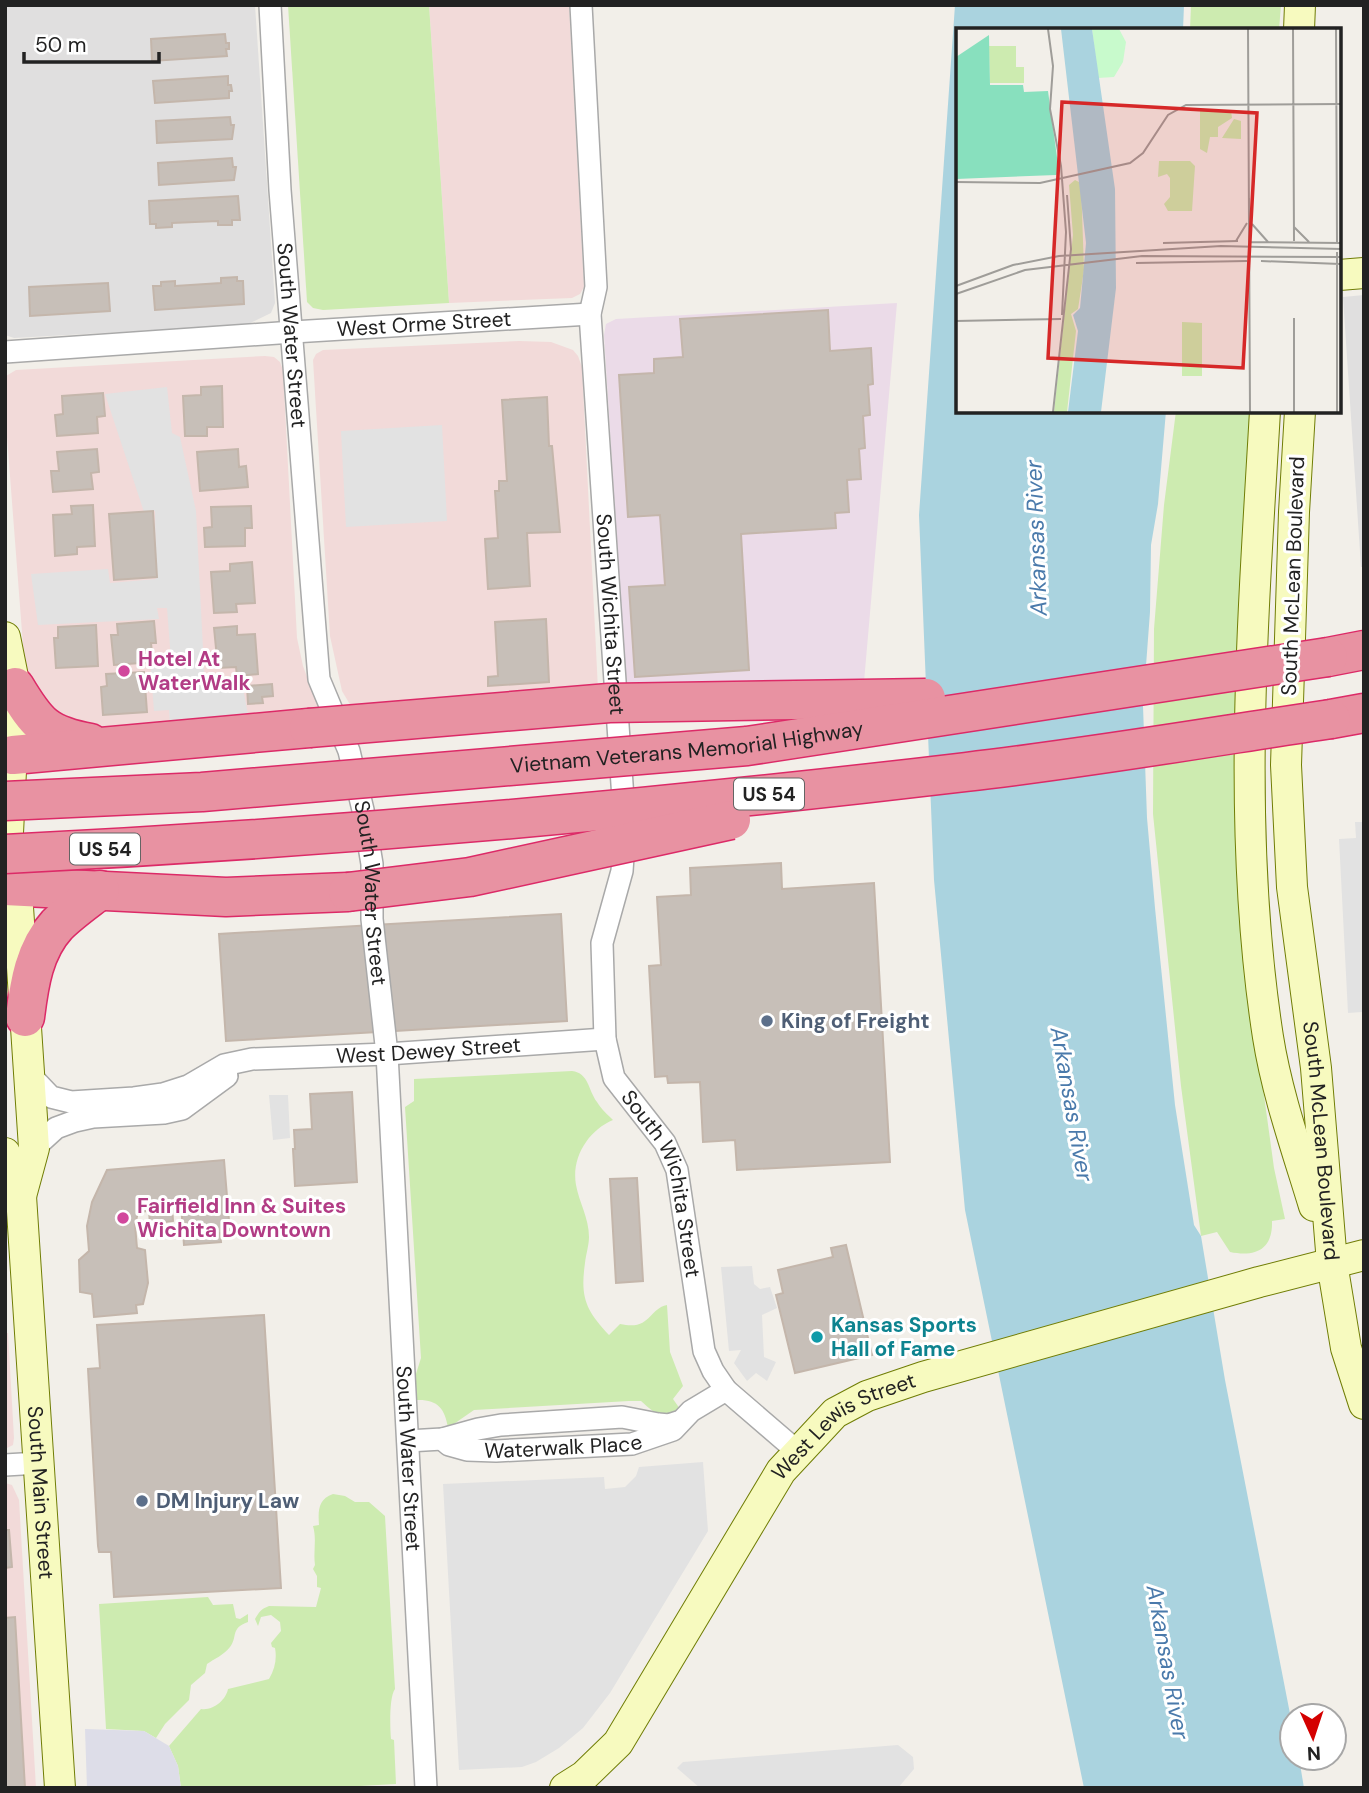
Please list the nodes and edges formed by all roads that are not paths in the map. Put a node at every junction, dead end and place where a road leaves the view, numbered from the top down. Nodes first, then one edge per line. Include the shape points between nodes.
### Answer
1 (270, 5) edge
2 (581, 5) edge
3 (1300, 5) edge
4 (1299, 28) edge
5 (1364, 273) edge
6 (1341, 275) edge
7 (590, 314) junction
8 (293, 332) junction
9 (5, 352) edge
10 (1265, 413) edge
11 (1300, 413) edge
12 (5, 637) edge
13 (1346, 654) edge
14 (15, 687) junction
15 (1064, 696) junction
16 (1347, 716) edge
17 (109, 747) junction
18 (13, 755) junction
19 (970, 772) junction
20 (5, 801) edge
21 (5, 854) edge
22 (5, 886) edge
23 (100, 890) junction
24 (25, 1017) junction
25 (605, 1039) junction
26 (387, 1054) junction
27 (252, 1059) junction
28 (29, 1074) junction
29 (20, 1151) edge
30 (1364, 1255) edge
31 (1332, 1263) junction
32 (726, 1390) junction
33 (1364, 1404) edge
34 (408, 1441) junction
35 (798, 1452) junction
36 (39, 1463) junction
37 (5, 1465) edge
38 (60, 1788) edge
39 (426, 1788) edge
40 (565, 1788) edge

1 - 8 street, South Water Street
2 - 7 street, South Wichita Street via 596,287
3 - 4 street
5 - 6 street
7 - 8 street, West Orme Street
7 - 25 street, South Wichita Street via 625,828 622,871 602,943
8 - 9 street, West Orme Street
8 - 26 street, South Water Street via 320,679 349,751 363,810 372,864 372,919
10 - 31 street, South McLean Boulevard via 1250,775 1258,955 1278,1088
11 - 31 street, South McLean Boulevard via 1286,765 1292,887 1316,1068
12 - 14 street, South Main Street
13 - 15 highway, Vietnam Veterans Memorial Highway / US 54, bridge
14 - 17 highway via 44,728 65,738
14 - 18 street, South Main Street
15 - 17 highway, bridge via 609,703
15 - 20 highway, Vietnam Veterans Memorial Highway / US 54, bridge via 747,746 202,792
16 - 19 highway, US 54, bridge
17 - 18 highway
18 - 22 street, South Main Street
19 - 21 highway, US 54, bridge via 663,806 204,844
19 - 23 highway, bridge via 470,877 348,892 226,897
22 - 23 highway
22 - 24 street, South Main Street via 18,907
23 - 24 highway via 57,925 38,955
24 - 28 street, South Main Street
25 - 26 street, West Dewey Street
25 - 32 street, South Wichita Street via 614,1078 665,1143 677,1170 704,1351
26 - 27 street, West Dewey Street
26 - 34 street, South Water Street
27 - 28 street, West Dewey Street via 224,1065 188,1086 134,1098 71,1102 51,1097
27 - 29 street via 182,1109 75,1121
28 - 29 street, South Main Street
29 - 36 street, South Main Street
30 - 31 street, West Lewis Street
31 - 33 street via 1346,1348
31 - 35 street, West Lewis Street via 867,1396 835,1413
32 - 34 street, Waterwalk Place via 670,1425 622,1417 513,1424
32 - 35 street, South Wichita Street
34 - 39 street, South Water Street
35 - 40 street, West Lewis Street via 781,1471 618,1743
36 - 37 street
36 - 38 street, South Main Street

